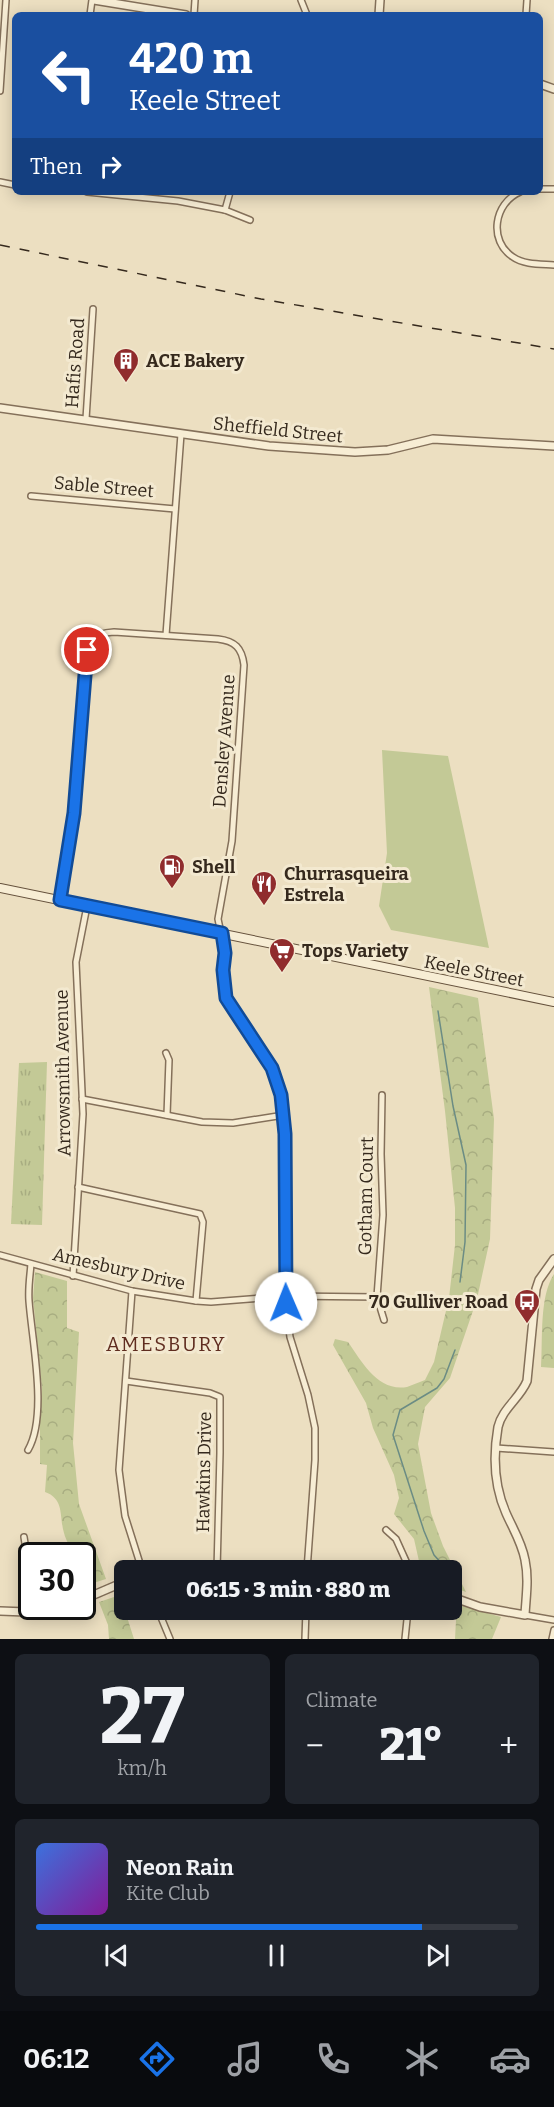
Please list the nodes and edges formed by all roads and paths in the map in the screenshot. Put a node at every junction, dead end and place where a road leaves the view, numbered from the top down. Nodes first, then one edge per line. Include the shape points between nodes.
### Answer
1 (6, 0) edge
2 (93, 0) edge
3 (167, 12) edge
4 (0, 90) edge
5 (121, 195) edge
6 (229, 195) edge
7 (515, 195) edge
8 (225, 210) junction
9 (250, 220) dead end
10 (554, 265) edge
11 (93, 309) dead end
12 (0, 408) edge
13 (86, 420) junction
14 (181, 434) junction
15 (554, 446) edge
16 (32, 496) dead end
17 (175, 509) junction
18 (166, 635) junction
19 (0, 888) edge
20 (60, 900) junction
21 (87, 906) junction
22 (222, 933) junction
23 (554, 1002) edge
24 (166, 1053) dead end
25 (382, 1095) dead end
26 (82, 1099) junction
27 (167, 1115) junction
28 (284, 1115) junction
29 (78, 1187) junction
30 (0, 1255) edge
31 (554, 1259) edge
32 (31, 1264) junction
33 (73, 1276) junction
34 (132, 1291) junction
35 (286, 1296) junction
36 (377, 1297) junction
37 (196, 1301) junction
38 (384, 1320) dead end
39 (126, 1381) junction
40 (496, 1448) junction
41 (28, 1450) dead end
42 (554, 1452) edge
43 (386, 1530) dead end
44 (24, 1537) dead end
45 (25, 1542) edge
46 (139, 1560) edge
47 (217, 1560) edge
48 (308, 1560) edge
49 (406, 1560) edge
50 (114, 1586) edge
51 (96, 1594) edge
52 (462, 1600) edge
53 (0, 1611) edge
54 (18, 1612) edge
55 (525, 1615) junction
56 (162, 1620) edge
57 (306, 1620) edge
58 (407, 1620) edge
59 (554, 1620) edge
60 (554, 1630) edge
61 (170, 1639) edge
62 (305, 1639) edge
63 (405, 1639) edge
64 (552, 1639) edge

1 - 4 street
2 - 3 street
5 - 8 street
6 - 8 street
7 - 10 street via 500,212 500,241 518,261
8 - 9 street
11 - 13 street, Hafis Road
12 - 13 street, Sheffield Street
13 - 14 street, Sheffield Street
14 - 15 street, Sheffield Street via 355,452 388,450 433,439
14 - 17 street
16 - 17 street, Sable Street
17 - 18 street
18 - 20 street via 104,632 93,638 87,650 74,813
18 - 22 street, Densley Avenue via 225,640 237,646 243,655 232,841 218,919
19 - 20 main road, Keele Street
20 - 21 main road, Keele Street
21 - 22 main road, Keele Street
21 - 26 street, Arrowsmith Avenue via 76,962
22 - 23 main road, Keele Street
22 - 28 street via 226,998 272,1068
24 - 27 street
25 - 36 street, Gotham Court via 383,1215
26 - 27 street
26 - 29 street, Arrowsmith Avenue
27 - 28 street via 233,1123
28 - 35 street
29 - 33 street, Arrowsmith Avenue
29 - 37 street via 200,1214 203,1222
30 - 32 street, Amesbury Drive
31 - 40 street via 536,1289 527,1381 502,1416
32 - 33 street, Amesbury Drive
32 - 41 street via 28,1299 37,1385 34,1439
33 - 34 street, Amesbury Drive
34 - 37 street, Amesbury Drive
34 - 39 street
35 - 36 street, Amesbury Drive
35 - 37 street, Amesbury Drive
35 - 48 street via 290,1337 315,1428
36 - 38 street
39 - 46 street via 119,1470 125,1516
39 - 47 street, Hawkins Drive via 220,1397
40 - 42 street
40 - 55 street via 499,1493 528,1571
43 - 49 street via 396,1539
44 - 45 street
50 - 51 street
52 - 55 street
53 - 54 street
55 - 59 street
56 - 61 street
57 - 62 street
58 - 63 street
60 - 64 street

